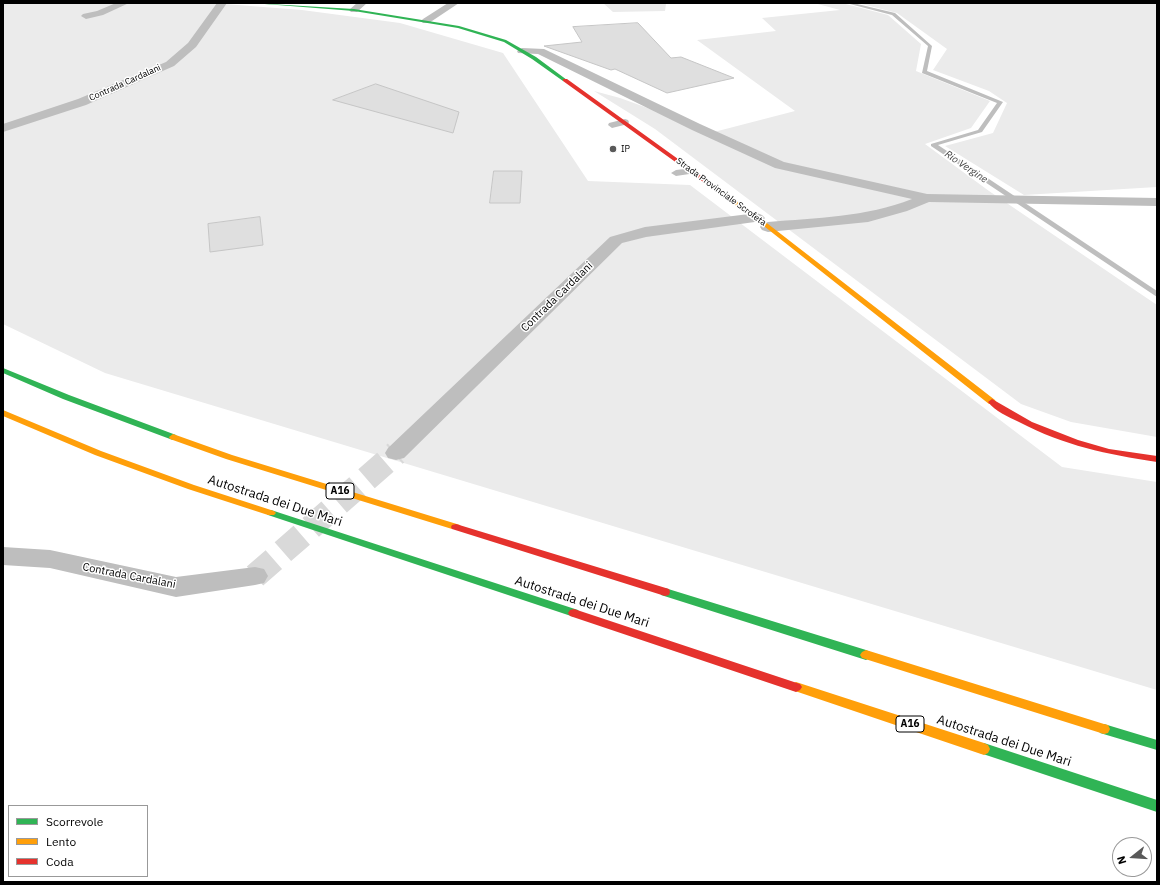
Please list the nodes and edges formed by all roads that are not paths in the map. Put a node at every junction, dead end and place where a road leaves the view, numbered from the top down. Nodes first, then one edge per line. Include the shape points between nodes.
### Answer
1 (124, 3) edge
2 (222, 3) edge
3 (254, 3) edge
4 (362, 3) edge
5 (454, 3) edge
6 (354, 10) junction
7 (86, 16) dead end
8 (426, 21) junction
9 (522, 51) junction
10 (625, 122) junction
11 (612, 125) dead end
12 (3, 128) edge
13 (693, 171) junction
14 (676, 173) dead end
15 (927, 198) junction
16 (1157, 202) edge
17 (763, 222) junction
18 (3, 370) edge
19 (3, 414) edge
20 (396, 453) tunnel mouth
21 (1157, 459) edge
22 (3, 556) edge
23 (255, 576) tunnel mouth
24 (1157, 745) edge
25 (1157, 806) edge

1 - 7 street
2 - 12 street, Contrada Cardalani via 192,45 170,64 82,102
3 - 6 main road, Strada Provinciale Scrofeta
4 - 6 street
5 - 8 street
6 - 8 main road, Strada Provinciale Scrofeta
8 - 9 main road, Strada Provinciale Scrofeta via 459,27 505,41
9 - 10 main road, Strada Provinciale Scrofeta
9 - 15 street via 540,51 696,128 780,165
10 - 11 lane
10 - 13 main road, Strada Provinciale Scrofeta
13 - 14 lane
13 - 17 main road, Strada Provinciale Scrofeta
15 - 16 street
15 - 17 street, Contrada Cardalani via 868,217
17 - 20 street, Contrada Cardalani via 645,232 616,240
17 - 21 main road, Strada Provinciale Scrofeta via 1002,410 1050,433 1101,450
18 - 24 main road, A16 via 66,397 229,457
19 - 25 main road, Autostrada dei Due Mari / A16 via 191,487
22 - 23 street, Contrada Cardalani via 50,559 176,587

